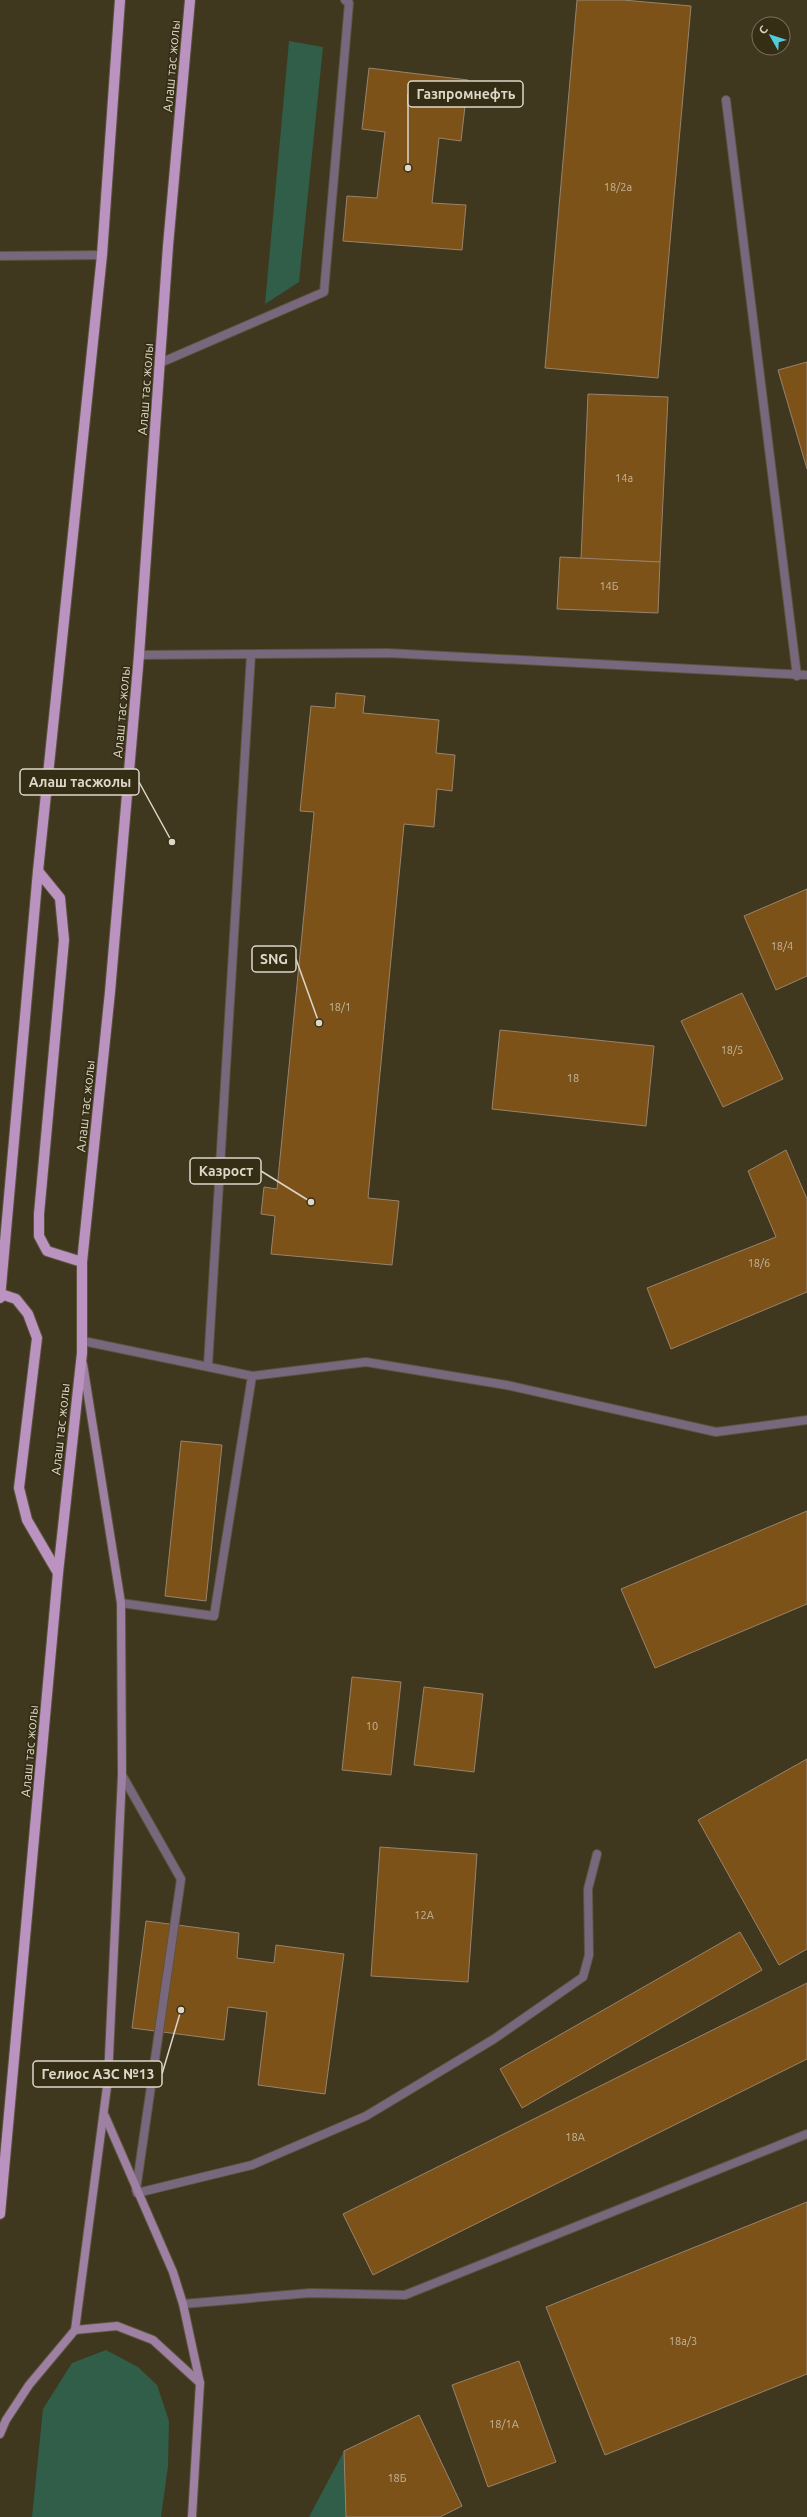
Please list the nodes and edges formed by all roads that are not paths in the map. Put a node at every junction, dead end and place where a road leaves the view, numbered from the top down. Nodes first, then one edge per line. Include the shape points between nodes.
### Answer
1 (120, 0) edge
2 (190, 0) edge
3 (346, 0) edge
4 (726, 100) dead end
5 (102, 255) junction
6 (0, 256) edge
7 (160, 363) junction
8 (251, 654) junction
9 (140, 655) junction
10 (807, 675) edge
11 (797, 676) junction
12 (38, 871) junction
13 (82, 1262) junction
14 (0, 1296) edge
15 (83, 1341) junction
16 (82, 1353) junction
17 (208, 1365) junction
18 (252, 1376) junction
19 (807, 1420) edge
20 (58, 1574) junction
21 (121, 1603) junction
22 (122, 1775) junction
23 (597, 1854) dead end
24 (105, 2116) junction
25 (807, 2134) edge
26 (136, 2192) junction
27 (0, 2214) edge
28 (184, 2304) junction
29 (75, 2330) junction
30 (200, 2383) junction
31 (0, 2434) edge
32 (192, 2517) edge

1 - 5 main road
2 - 7 main road, Алаш тас жолы
3 - 7 lane via 349,3 324,292
4 - 11 lane
5 - 6 lane
5 - 12 main road
7 - 9 main road, Алаш тас жолы
8 - 9 lane
8 - 11 lane via 388,653
8 - 17 lane
9 - 13 main road, Алаш тас жолы via 110,992
10 - 11 lane
12 - 13 main road via 60,898 64,940 39,1236 47,1251
12 - 14 main road
13 - 15 main road, Алаш тас жолы
14 - 20 main road via 16,1299 28,1314 37,1338 19,1488 27,1520
15 - 16 main road, Алаш тас жолы
15 - 17 lane
16 - 20 main road, Алаш тас жолы
16 - 21 main road
17 - 18 lane
18 - 19 lane via 366,1362 506,1385 716,1432
18 - 21 lane via 214,1616
20 - 27 main road, Алаш тас жолы
21 - 22 main road
22 - 24 main road
22 - 26 lane via 181,1879
23 - 26 lane via 588,1889 588,1956 583,1977 494,2039 366,2116 252,2166
24 - 26 main road
24 - 29 main road
25 - 28 lane via 405,2296 310,2293
26 - 28 main road via 173,2272
28 - 30 main road
29 - 30 main road via 117,2326 153,2340
29 - 31 main road via 29,2385
30 - 32 main road

